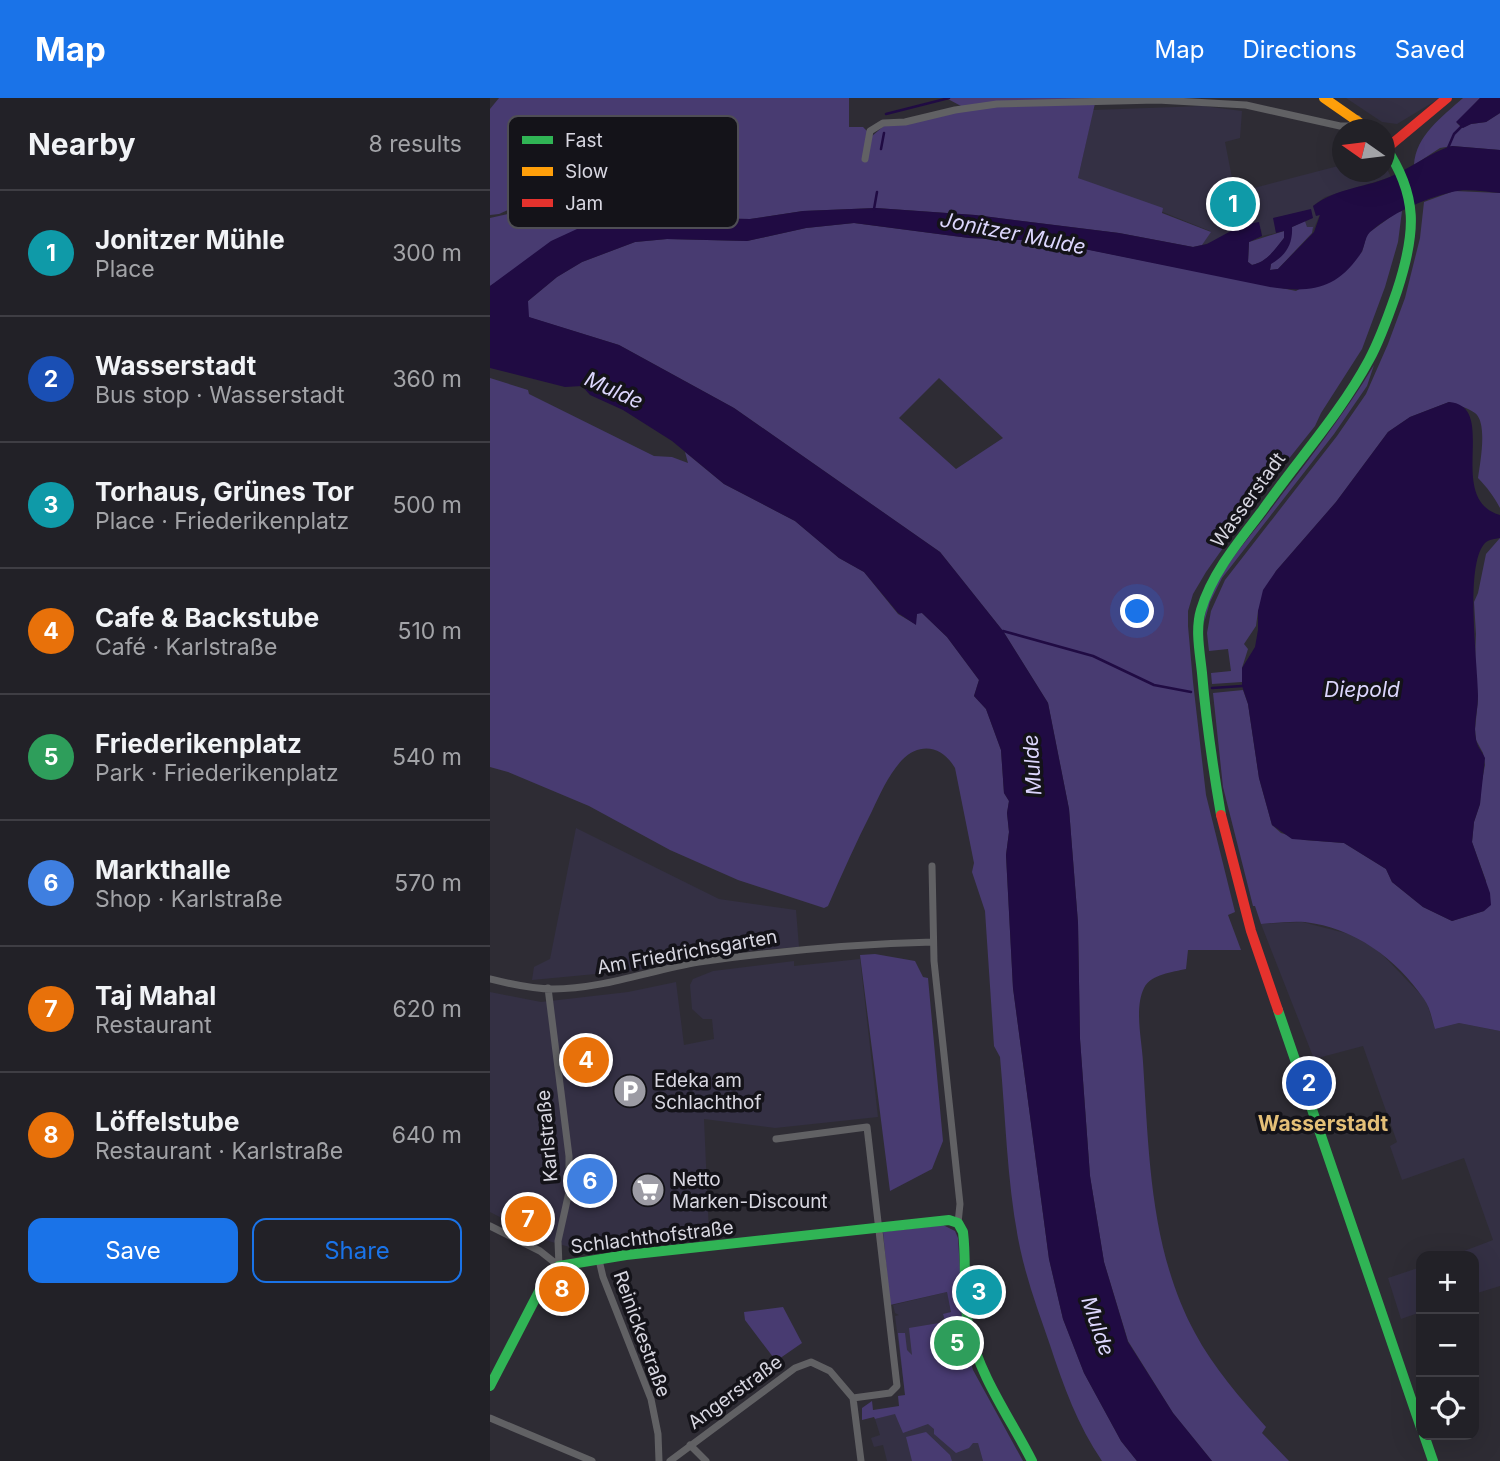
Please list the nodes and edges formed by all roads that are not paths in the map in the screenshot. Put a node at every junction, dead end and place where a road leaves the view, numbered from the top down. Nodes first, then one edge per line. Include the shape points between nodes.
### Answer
1 (1324, 98) edge
2 (1447, 98) edge
3 (1246, 101) edge
4 (1356, 119) edge
5 (1332, 124) edge
6 (1395, 139) edge
7 (865, 159) dead end
8 (1395, 161) edge
9 (932, 866) dead end
10 (933, 942) junction
11 (490, 979) edge
12 (548, 989) junction
13 (776, 1139) dead end
14 (958, 1223) junction
15 (490, 1226) edge
16 (877, 1227) junction
17 (599, 1260) junction
18 (559, 1266) junction
19 (490, 1386) edge
20 (853, 1398) junction
21 (1416, 1413) edge
22 (490, 1418) edge
23 (1426, 1440) edge
24 (690, 1445) junction
25 (592, 1461) edge
26 (659, 1461) edge
27 (670, 1461) edge
28 (706, 1461) edge
29 (861, 1461) edge
30 (1032, 1461) edge
31 (1433, 1461) edge

1 - 4 main road
2 - 6 main road
3 - 5 street
3 - 7 street via 970,107 878,124 870,131
8 - 21 main road, Wasserstadt via 1407,186 1411,236 1374,351 1211,582 1200,613 1198,646 1216,792 1243,907
9 - 10 street
10 - 12 street, Am Friedrichsgarten via 758,954
10 - 14 street via 960,1204
11 - 12 street, Am Friedrichsgarten
12 - 18 street, Karlstraße via 569,1156
13 - 16 street via 867,1127
14 - 16 main road, Schlachthofstraße via 943,1219
14 - 30 main road via 964,1239 966,1307 975,1352
15 - 18 street
16 - 17 main road, Schlachthofstraße
16 - 20 street via 897,1386 890,1393
17 - 18 main road, Schlachthofstraße
17 - 26 street, Reinickestraße via 651,1399
18 - 19 main road via 546,1278
20 - 24 street, Angerstraße via 830,1371 811,1362 795,1368
20 - 29 street
22 - 25 street
23 - 31 main road
24 - 27 street, Angerstraße
24 - 28 street

